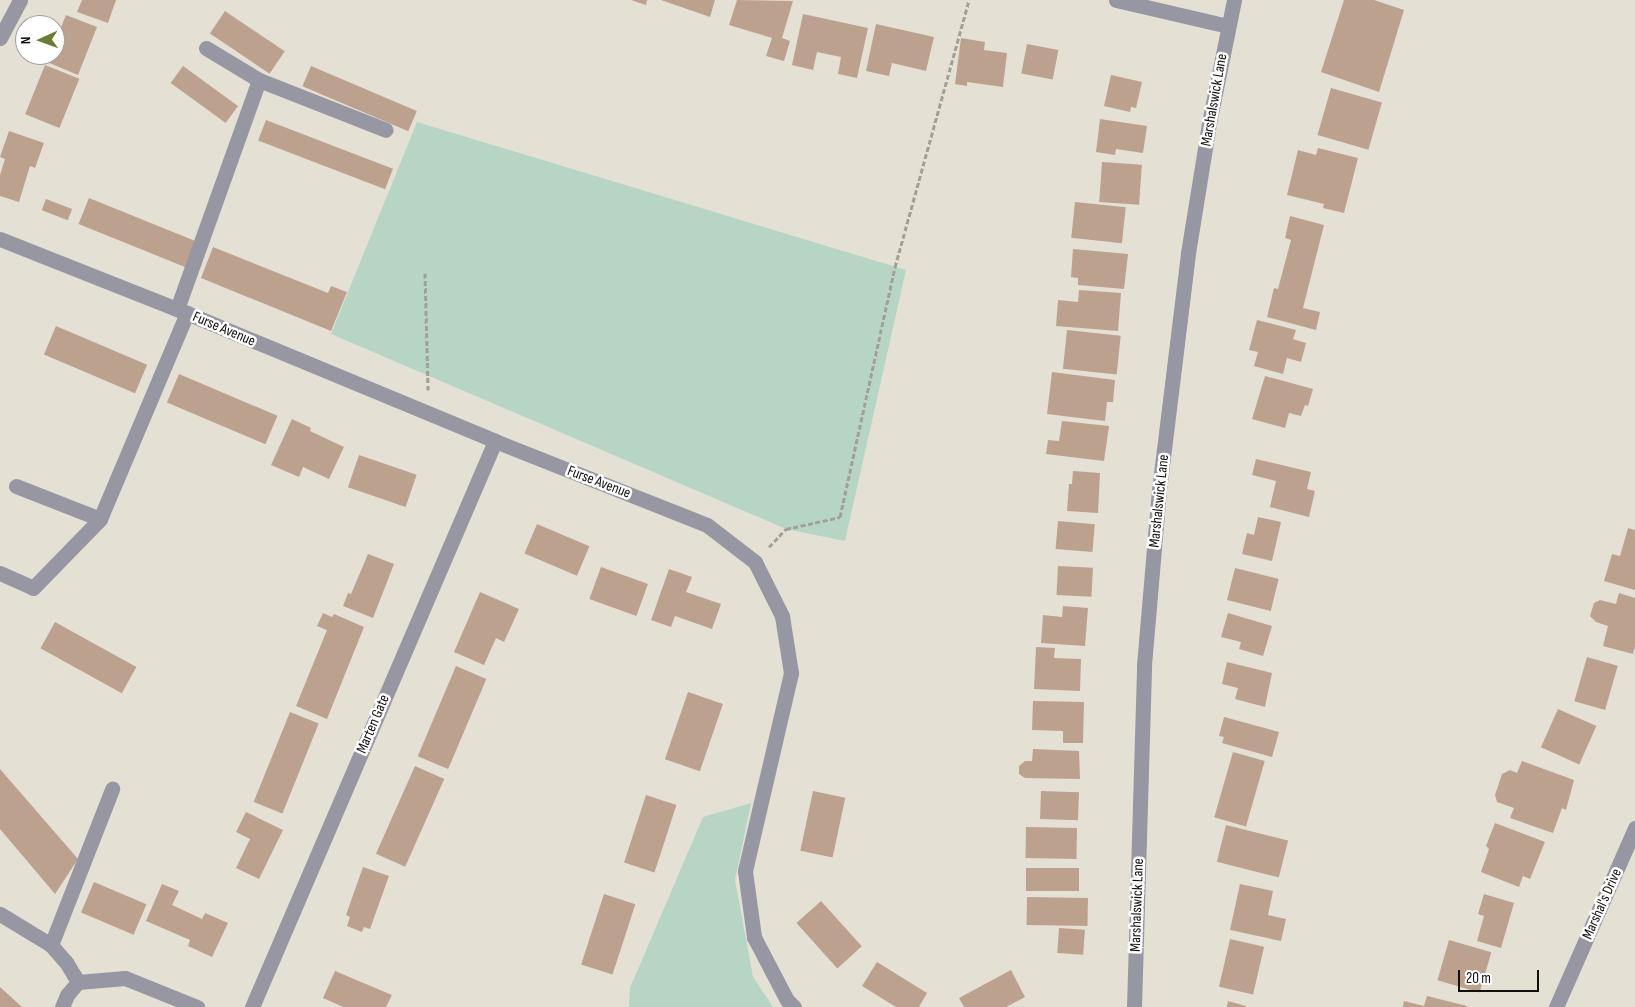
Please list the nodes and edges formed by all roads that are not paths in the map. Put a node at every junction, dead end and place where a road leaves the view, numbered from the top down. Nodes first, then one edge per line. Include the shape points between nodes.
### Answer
1 (20, 0) edge
2 (1116, 0) edge
3 (1234, 0) edge
4 (1228, 26) junction
5 (0, 38) edge
6 (206, 48) dead end
7 (259, 80) junction
8 (386, 130) dead end
9 (0, 239) edge
10 (182, 311) junction
11 (495, 441) junction
12 (16, 486) dead end
13 (100, 519) junction
14 (0, 573) edge
15 (112, 788) dead end
16 (1635, 828) edge
17 (0, 914) edge
18 (51, 945) junction
19 (78, 982) junction
20 (62, 1007) edge
21 (197, 1007) edge
22 (252, 1007) edge
23 (794, 1007) edge
24 (1134, 1007) edge
25 (1556, 1007) edge

1 - 5 street
2 - 4 street
3 - 4 street, Marshalswick Lane
4 - 24 street, Marshalswick Lane via 1188,253 1159,490 1144,665
6 - 7 street
7 - 8 street
7 - 10 street
9 - 10 street, Furse Avenue
10 - 11 street, Furse Avenue
10 - 13 street
11 - 22 street, Marten Gate
11 - 23 street, Furse Avenue via 707,525 755,562 782,616 791,673 745,871 754,937 787,1000
12 - 13 street
13 - 14 street via 33,588
15 - 18 street
16 - 25 street, Marshal's Drive
17 - 18 street
18 - 19 street
19 - 20 street
19 - 21 street via 125,978

